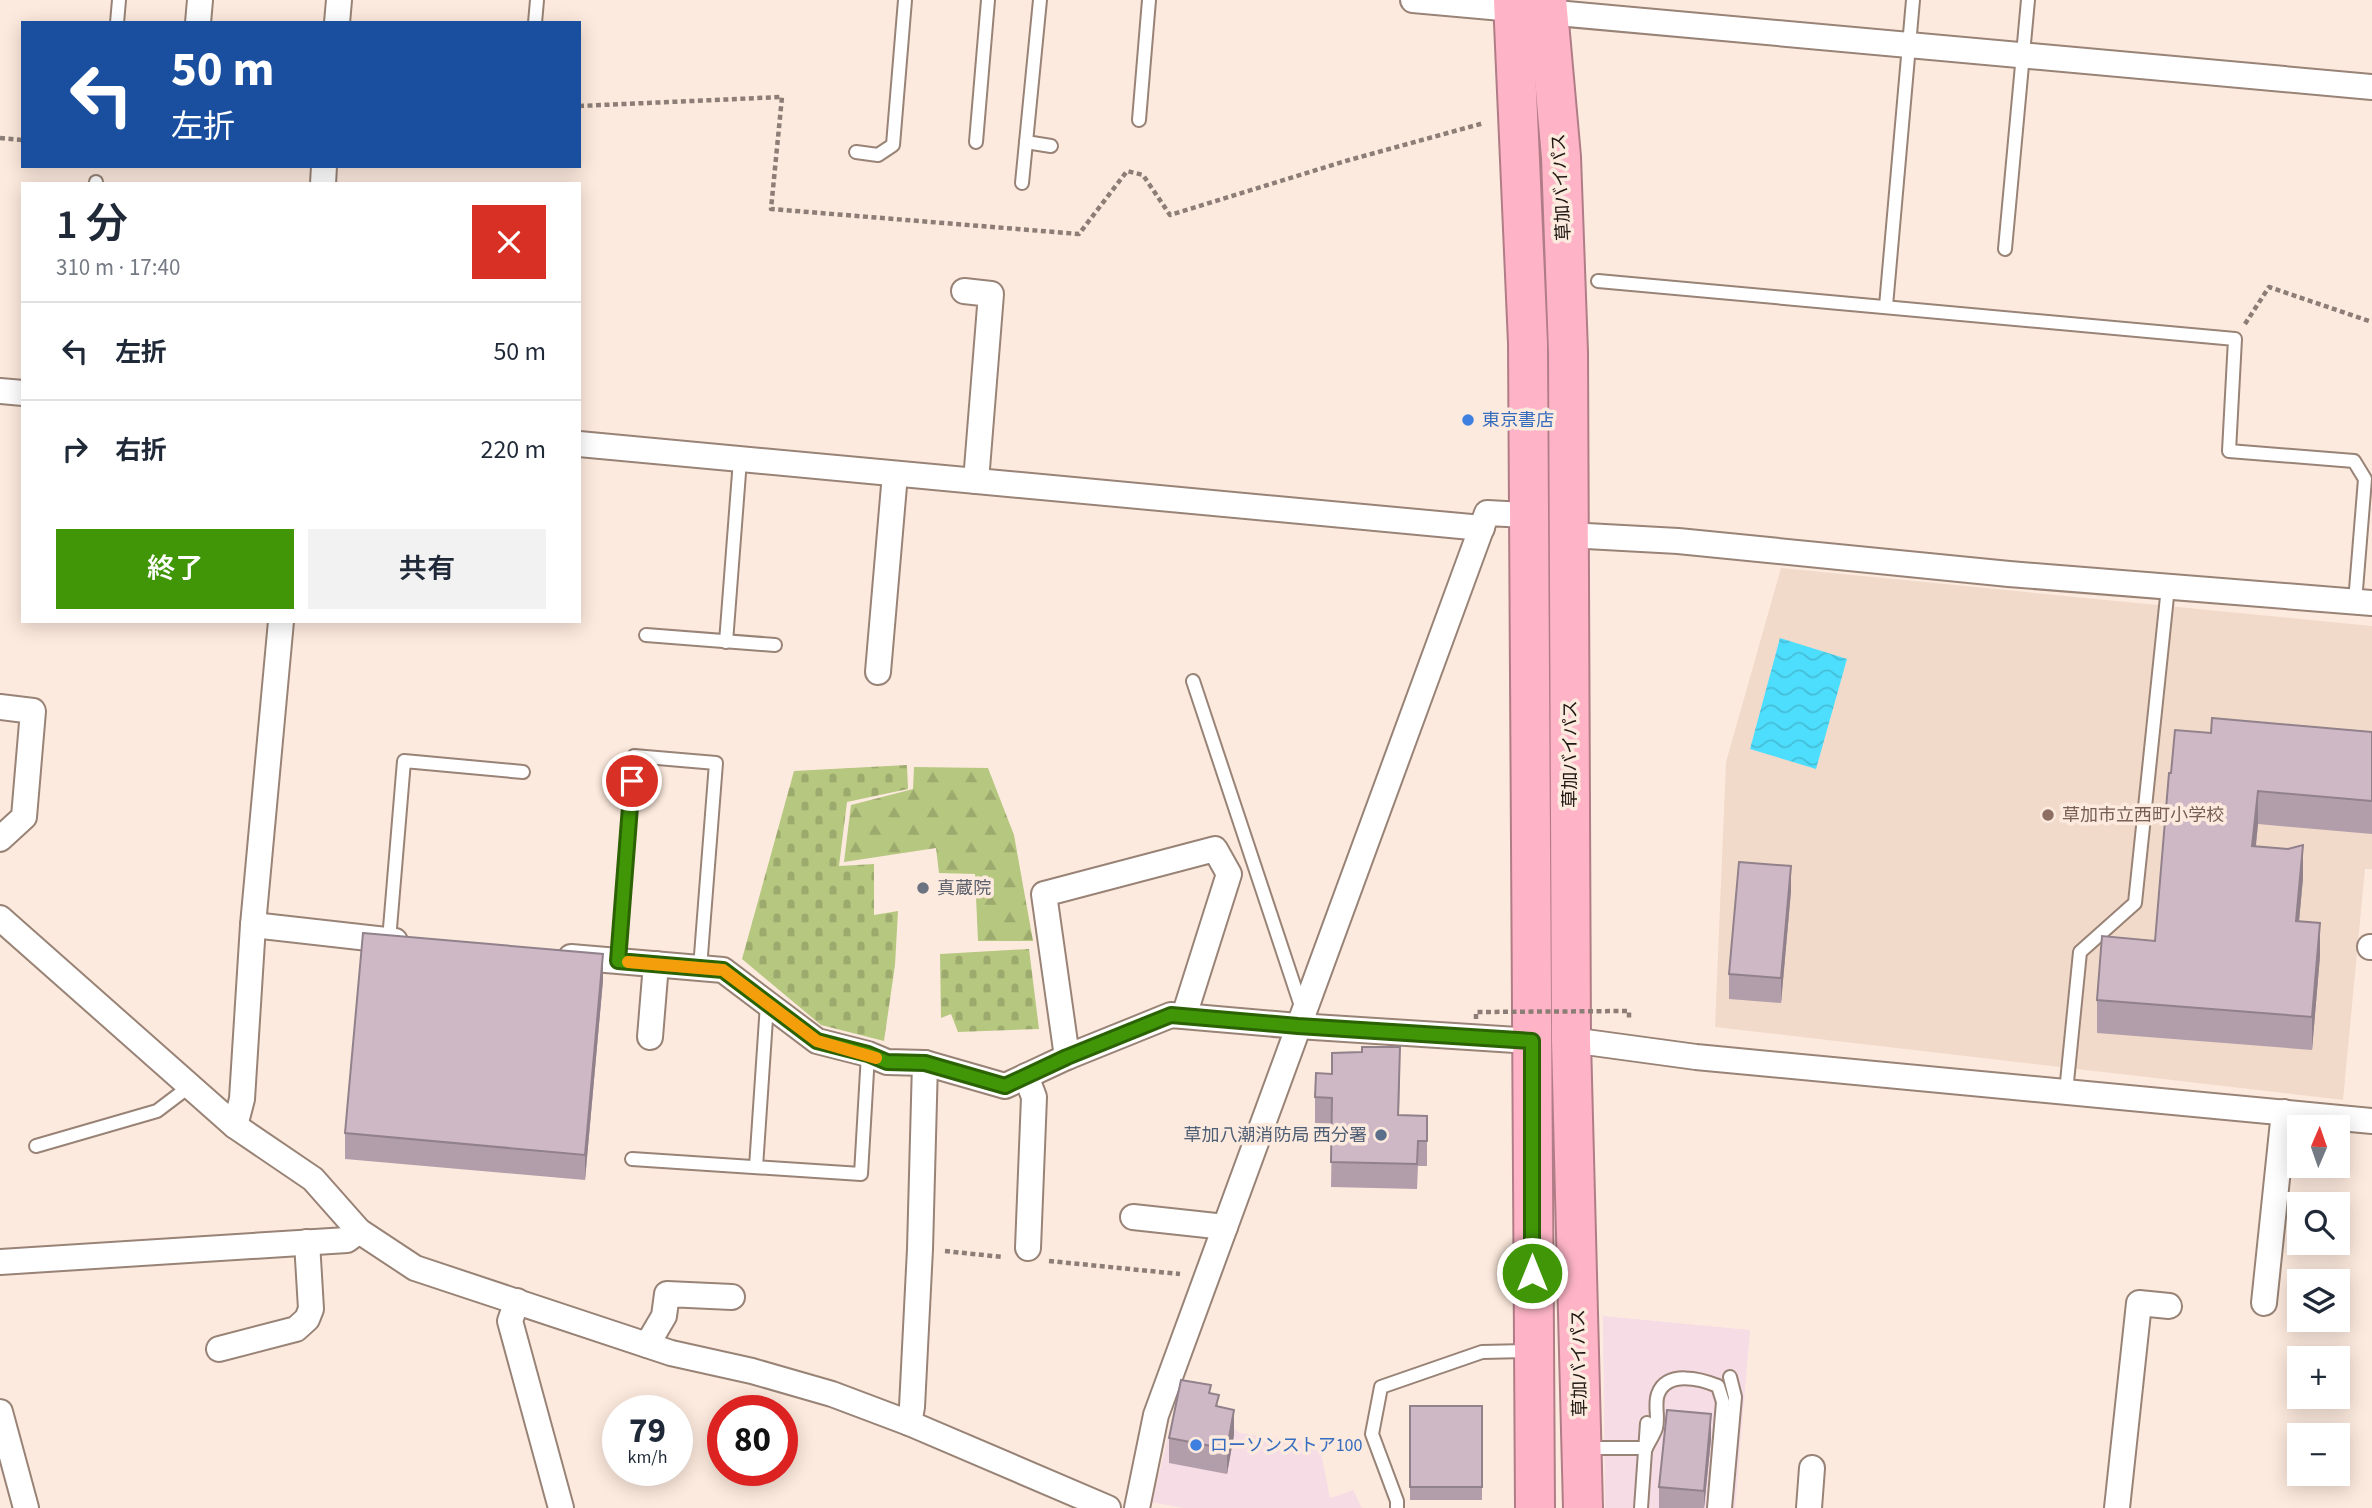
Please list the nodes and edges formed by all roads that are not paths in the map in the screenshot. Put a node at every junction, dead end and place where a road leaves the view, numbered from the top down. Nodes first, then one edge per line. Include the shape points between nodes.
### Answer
1 (119, 0) edge
2 (200, 0) edge
3 (339, 0) edge
4 (537, 0) edge
5 (905, 0) edge
6 (988, 0) edge
7 (1040, 0) edge
8 (1149, 0) edge
9 (1413, 0) edge
10 (1913, 0) edge
11 (2028, 0) edge
12 (1531, 5) edge
13 (117, 21) edge
14 (198, 21) edge
15 (337, 21) edge
16 (535, 21) edge
17 (1909, 45) junction
18 (2023, 55) junction
19 (2372, 87) edge
20 (1139, 120) dead end
21 (976, 142) dead end
22 (1026, 142) junction
23 (1051, 146) dead end
24 (856, 152) dead end
25 (1022, 183) dead end
26 (2005, 249) dead end
27 (1598, 281) dead end
28 (964, 291) dead end
29 (1886, 306) junction
30 (0, 391) edge
31 (21, 393) edge
32 (581, 444) edge
33 (740, 460) junction
34 (895, 474) junction
35 (976, 481) junction
36 (1528, 515) junction
37 (1482, 528) junction
38 (1568, 535) junction
39 (2168, 587) junction
40 (2364, 603) edge
41 (281, 623) edge
42 (646, 635) dead end
43 (726, 642) junction
44 (775, 645) dead end
45 (878, 672) dead end
46 (1193, 681) dead end
47 (0, 707) edge
48 (523, 772) dead end
49 (0, 839) edge
50 (0, 918) edge
51 (253, 925) junction
52 (389, 940) junction
53 (416, 942) edge
54 (551, 955) edge
55 (618, 961) junction
56 (656, 964) junction
57 (700, 968) junction
58 (767, 1004) junction
59 (1184, 1016) junction
60 (1301, 1019) junction
61 (650, 1037) dead end
62 (1571, 1040) junction
63 (1532, 1041) junction
64 (868, 1054) junction
65 (1067, 1057) junction
66 (925, 1063) junction
67 (1026, 1076) junction
68 (190, 1086) junction
69 (2066, 1092) junction
70 (2284, 1112) junction
71 (2372, 1121) edge
72 (235, 1126) junction
73 (36, 1146) dead end
74 (632, 1158) dead end
75 (756, 1167) junction
76 (1133, 1217) dead end
77 (1225, 1227) junction
78 (359, 1231) junction
79 (307, 1242) junction
80 (1029, 1256) road end
81 (0, 1262) edge
82 (732, 1297) dead end
83 (517, 1301) junction
84 (2263, 1303) dead end
85 (2169, 1306) dead end
86 (647, 1345) junction
87 (219, 1349) dead end
88 (1533, 1351) junction
89 (1730, 1377) dead end
90 (0, 1412) edge
91 (909, 1423) junction
92 (1647, 1423) dead end
93 (1581, 1448) junction
94 (1646, 1448) junction
95 (1812, 1468) dead end
96 (26, 1508) edge
97 (561, 1508) edge
98 (1108, 1508) edge
99 (1137, 1508) edge
100 (1397, 1508) edge
101 (1535, 1508) edge
102 (1583, 1508) edge
103 (1641, 1508) edge
104 (1714, 1508) edge
105 (1726, 1508) edge
106 (1809, 1508) edge
107 (2117, 1508) edge

1 - 13 lane
2 - 14 street
3 - 15 street
4 - 16 lane
5 - 24 lane via 893,145 878,155
6 - 21 lane
7 - 22 lane
8 - 20 lane
9 - 12 street
10 - 17 lane
11 - 18 lane
12 - 17 street
12 - 36 highway
12 - 38 highway, 草加バイパス via 1562,185
17 - 18 street
17 - 29 lane
18 - 19 street
18 - 26 lane
22 - 23 lane
22 - 25 lane
27 - 29 lane
28 - 35 street via 991,294
29 - 40 lane via 2235,340 2229,451 2354,461 2365,479
30 - 31 street
32 - 33 street
33 - 34 street
33 - 43 lane
34 - 35 street
34 - 45 street
35 - 37 street
36 - 37 street via 1487,513
36 - 63 highway
37 - 60 street
38 - 39 street via 1678,541
38 - 62 highway, 草加バイパス
39 - 40 street
39 - 69 lane via 2135,903 2080,952
41 - 51 street
42 - 43 lane
43 - 44 lane
46 - 60 lane
47 - 49 street via 33,711 24,817
48 - 52 lane via 404,761
50 - 68 street
51 - 52 street
51 - 72 street via 242,1099
52 - 53 street
54 - 55 street
55 - 56 street
55 - 57 lane via 634,756 716,763
56 - 57 street
56 - 61 street
57 - 58 street via 723,970
58 - 64 street via 817,1041
58 - 75 lane
59 - 60 street
59 - 65 street via 1171,1015
59 - 65 street via 1228,874 1215,849 1044,894
60 - 63 street
60 - 77 street
62 - 69 street via 1696,1057
62 - 93 highway, 草加バイパス
63 - 88 highway
64 - 66 street via 887,1062
64 - 75 lane via 860,1174
65 - 67 street
66 - 67 street via 1005,1086
66 - 91 street
67 - 80 street via 1034,1097
68 - 72 street
68 - 73 lane via 158,1111
69 - 70 street
70 - 71 street
70 - 84 street
72 - 78 street via 313,1179
74 - 75 lane
76 - 77 street
77 - 99 street via 1156,1415
78 - 79 street via 347,1240
78 - 83 street via 415,1268
79 - 81 street
79 - 87 street via 311,1309 307,1319 296,1329
82 - 86 street via 667,1294 664,1316
83 - 86 street
83 - 97 street via 510,1321
85 - 107 street via 2139,1303
86 - 91 street via 832,1394
88 - 100 lane via 1482,1352 1381,1387 1372,1434
88 - 101 highway
89 - 105 lane via 1735,1397
90 - 96 street
91 - 98 street
92 - 94 lane
93 - 94 lane
93 - 102 highway, 草加バイパス
94 - 103 lane
94 - 104 lane via 1656,1428 1658,1394 1668,1382 1701,1379 1718,1386 1723,1402
95 - 106 street

